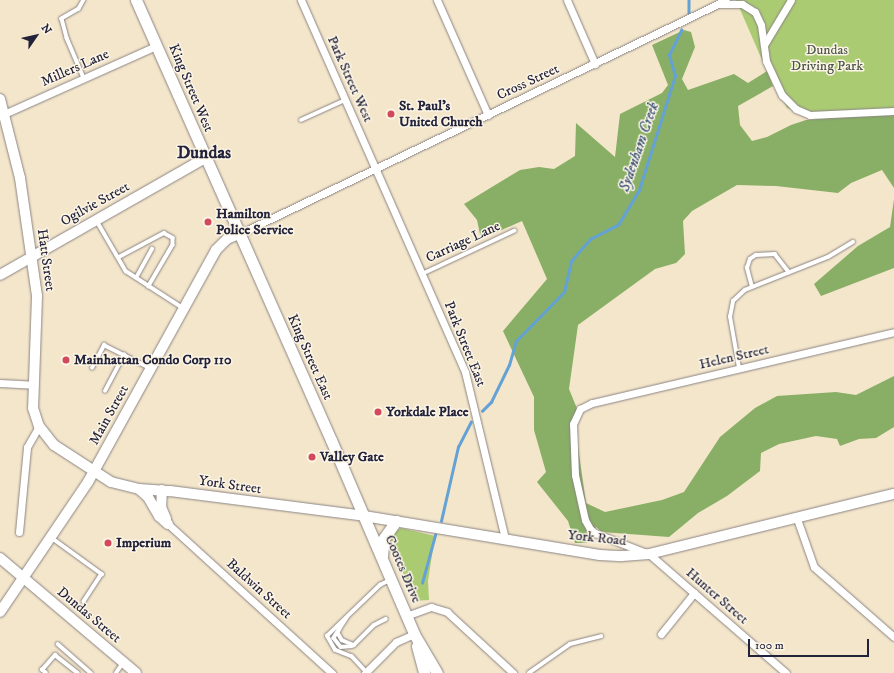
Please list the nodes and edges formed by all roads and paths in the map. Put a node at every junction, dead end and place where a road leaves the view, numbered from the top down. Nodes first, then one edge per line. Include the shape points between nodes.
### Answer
1 (84, 0) edge
2 (136, 0) edge
3 (301, 0) edge
4 (437, 0) edge
5 (567, 0) edge
6 (791, 0) edge
7 (721, 1) edge
8 (764, 45) junction
9 (156, 46) junction
10 (596, 64) junction
11 (84, 78) junction
12 (0, 99) edge
13 (345, 100) junction
14 (894, 111) edge
15 (4, 114) junction
16 (488, 115) junction
17 (301, 120) dead end
18 (205, 158) junction
19 (375, 168) junction
20 (228, 210) joint
21 (97, 220) junction
22 (514, 231) dead end
23 (239, 234) junction
24 (853, 242) dead end
25 (152, 249) dead end
26 (32, 257) junction
27 (118, 257) junction
28 (789, 272) junction
29 (422, 274) junction
30 (0, 276) edge
31 (136, 278) junction
32 (149, 286) junction
33 (752, 287) junction
34 (183, 308) junction
35 (894, 332) edge
36 (124, 355) junction
37 (92, 368) dead end
38 (150, 368) junction
39 (739, 369) junction
40 (0, 383) edge
41 (33, 385) junction
42 (105, 391) dead end
43 (580, 409) joint
44 (39, 426) junction
45 (94, 472) junction
46 (139, 489) junction
47 (162, 490) junction
48 (894, 494) edge
49 (364, 516) junction
50 (796, 516) junction
51 (396, 521) junction
52 (168, 524) junction
53 (19, 532) dead end
54 (52, 537) junction
55 (505, 538) junction
56 (649, 554) junction
57 (0, 558) edge
58 (382, 558) junction
59 (23, 578) junction
60 (391, 580) junction
61 (694, 593) junction
62 (84, 602) dead end
63 (0, 612) edge
64 (406, 616) junction
65 (348, 617) junction
66 (386, 619) dead end
67 (414, 634) junction
68 (661, 634) dead end
69 (601, 636) dead end
70 (894, 637) edge
71 (58, 644) dead end
72 (124, 662) junction
73 (366, 672) edge
74 (46, 673) edge
75 (78, 673) edge
76 (91, 673) edge
77 (116, 673) edge
78 (136, 673) edge
79 (332, 673) edge
80 (424, 673) edge
81 (437, 673) edge
82 (513, 673) edge
83 (529, 673) edge
84 (786, 673) edge

1 - 11 lane via 79,10 62,19
2 - 9 main road, King Street West
3 - 13 street, Park Street West
4 - 16 street
5 - 10 street
6 - 8 street
7 - 8 street via 742,4 755,12 761,25
7 - 10 street, Cross Street
8 - 14 street via 766,61 782,95 796,109 810,115
9 - 11 street, Millers Lane
9 - 18 main road, King Street West
10 - 16 street, Cross Street
11 - 15 street, Millers Lane
12 - 15 street, Hatt Street
13 - 17 lane
13 - 19 street, Park Street West
15 - 26 street, Hatt Street via 20,178
16 - 19 street, Cross Street
18 - 20 main road, King Street West
18 - 21 street, Ogilvie Street
19 - 23 street, Cross Street
19 - 29 street, Park Street East
20 - 23 main road, King Street East
21 - 26 street, Ogilvie Street
21 - 27 lane
22 - 29 lane, Carriage Lane
23 - 34 street, Main Street via 216,250
23 - 49 main road, King Street East
24 - 28 lane via 828,257
25 - 31 lane
26 - 30 street, Ogilvie Street
26 - 41 street, Hatt Street via 38,319
27 - 31 lane via 126,271
27 - 32 lane via 164,233 173,238 173,245
28 - 33 lane
28 - 33 lane via 775,254 756,256 750,259 747,268
29 - 55 street, Park Street East via 454,343 468,382
31 - 32 lane
32 - 34 lane
33 - 39 lane via 733,301 730,317
34 - 38 street, Main Street
35 - 39 street, Helen Street
36 - 37 lane via 104,345
36 - 38 lane
36 - 42 lane
38 - 45 street, Main Street
39 - 43 street, Helen Street via 592,403
40 - 41 street
41 - 44 street, Hatt Street via 33,408
43 - 56 street, Hunter Street via 573,424 575,475 585,520 595,533
44 - 45 street, Hatt Street via 54,445
44 - 53 street via 28,447
45 - 46 street, York Street via 111,482
45 - 54 street, Main Street
46 - 47 street, York Street
46 - 52 street
47 - 49 street, York Street
47 - 52 street via 161,507
48 - 50 street, York Road
49 - 51 street, York Road
49 - 58 main road, Cootes Drive
50 - 56 street, York Road
50 - 70 street via 814,567
51 - 55 street, York Road
51 - 58 main road via 384,538
52 - 79 street, Baldwin Street
54 - 59 street, Main Street
54 - 62 lane via 102,574
55 - 56 street, York Road via 600,555
56 - 61 street, Hunter Street
57 - 59 street, Dundas Street
58 - 60 main road, Cootes Drive
59 - 63 street, Main Street
59 - 72 street, Dundas Street
60 - 64 main road, Cootes Drive
60 - 65 lane via 380,585
61 - 68 street
61 - 84 street, Hunter Street
64 - 67 main road, Cootes Drive
64 - 82 street via 428,608 440,608
65 - 66 lane via 338,633 342,640 354,645 374,625
65 - 73 lane via 329,632 328,639 335,650 352,657
67 - 73 street via 396,642
67 - 80 main road, Cootes Drive
67 - 81 main road, Cootes Drive
69 - 83 lane via 570,644
71 - 76 lane
72 - 77 lane
72 - 78 street, Dundas Street
74 - 75 lane via 42,670 55,655

